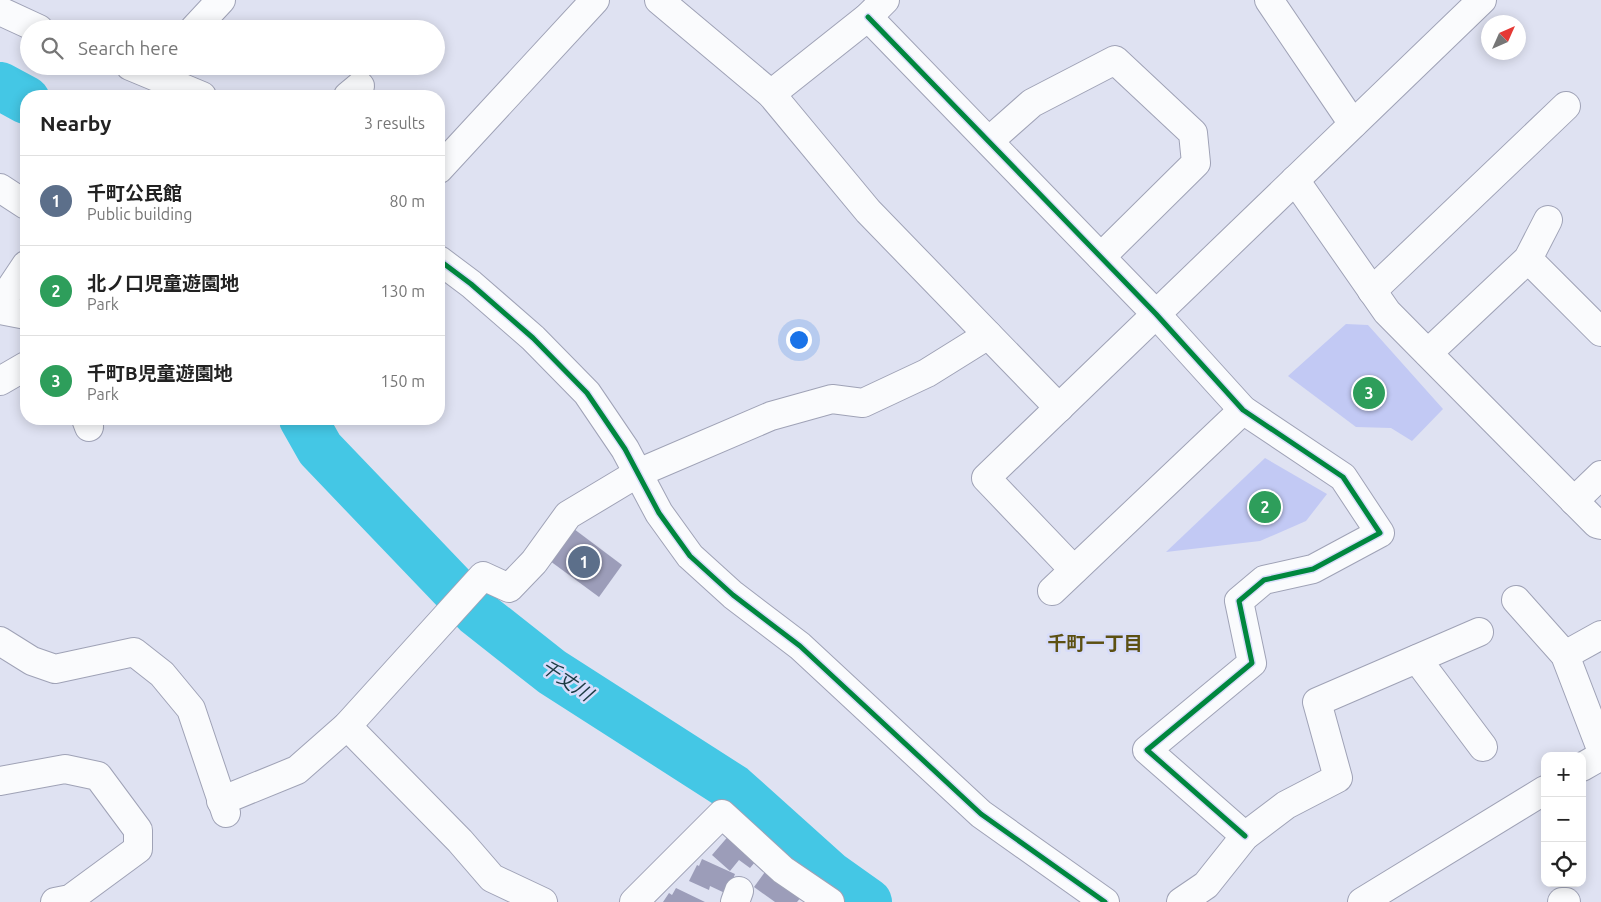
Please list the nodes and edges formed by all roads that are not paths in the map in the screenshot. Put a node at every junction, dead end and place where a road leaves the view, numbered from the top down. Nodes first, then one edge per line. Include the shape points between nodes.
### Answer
1 (220, 0) edge
2 (595, 0) edge
3 (659, 0) edge
4 (1269, 0) edge
5 (1482, 0) edge
6 (877, 9) edge
7 (0, 10) edge
8 (21, 20) edge
9 (202, 20) edge
10 (159, 75) edge
11 (190, 90) edge
12 (771, 94) junction
13 (1566, 106) dead end
14 (1354, 124) junction
15 (989, 141) junction
16 (445, 162) edge
17 (1295, 180) junction
18 (0, 188) edge
19 (20, 201) edge
20 (1548, 220) dead end
21 (1101, 257) junction
22 (1528, 259) junction
23 (445, 264) edge
24 (20, 274) edge
25 (1372, 291) junction
26 (0, 304) edge
27 (0, 310) edge
28 (20, 314) edge
29 (1156, 314) junction
30 (1601, 332) edge
31 (988, 335) junction
32 (1428, 353) junction
33 (20, 369) edge
34 (0, 381) edge
35 (1059, 408) junction
36 (1243, 410) junction
37 (638, 473) junction
38 (1601, 475) edge
39 (1574, 501) junction
40 (1601, 525) edge
41 (1074, 570) junction
42 (1052, 591) dead end
43 (1516, 600) dead end
44 (1478, 632) dead end
45 (1601, 635) edge
46 (0, 642) edge
47 (1565, 655) junction
48 (1417, 658) junction
49 (347, 726) junction
50 (1483, 748) dead end
51 (1601, 749) edge
52 (1601, 756) edge
53 (1586, 765) edge
54 (0, 781) edge
55 (1541, 792) edge
56 (1245, 836) junction
57 (66, 901) edge
58 (543, 902) edge
59 (634, 902) edge
60 (830, 902) edge
61 (1105, 902) edge
62 (1181, 902) edge
63 (1362, 902) edge

1 - 9 street
2 - 16 street
3 - 12 street
4 - 14 street
5 - 14 street
6 - 12 street
6 - 15 street
7 - 8 street
10 - 11 street
12 - 31 street via 868,210
13 - 25 street
14 - 17 street
15 - 21 street
15 - 21 street via 1032,103 1115,60 1193,133 1196,163
17 - 25 street
17 - 29 street
18 - 19 street
20 - 22 street
21 - 29 street
22 - 30 street
22 - 32 street
23 - 37 street via 533,338 587,394
24 - 26 street
25 - 32 street via 1387,312
27 - 28 street
29 - 35 street
29 - 36 street
31 - 35 street
31 - 37 street via 927,373 863,403 832,399 771,416
32 - 39 street
33 - 34 street
35 - 41 street via 986,478
36 - 41 street
36 - 56 street via 1343,477 1380,533 1313,569 1264,580 1239,601 1252,663 1147,750
37 - 49 street via 568,515 534,562 509,588 482,576
37 - 61 street via 659,513 690,556 733,595 800,646 982,814
38 - 39 street
39 - 40 street
41 - 42 street
43 - 47 street
44 - 48 street
45 - 47 street
46 - 49 street via 32,661 55,669 134,652 162,674 190,709 223,807 297,770
47 - 51 street
48 - 50 street
48 - 56 street via 1317,702 1338,778 1286,805
49 - 58 street via 492,878
52 - 53 street
54 - 57 street via 65,769 98,776 138,830 138,850
55 - 63 street
56 - 62 street via 1206,885
59 - 60 street via 722,814 784,870

